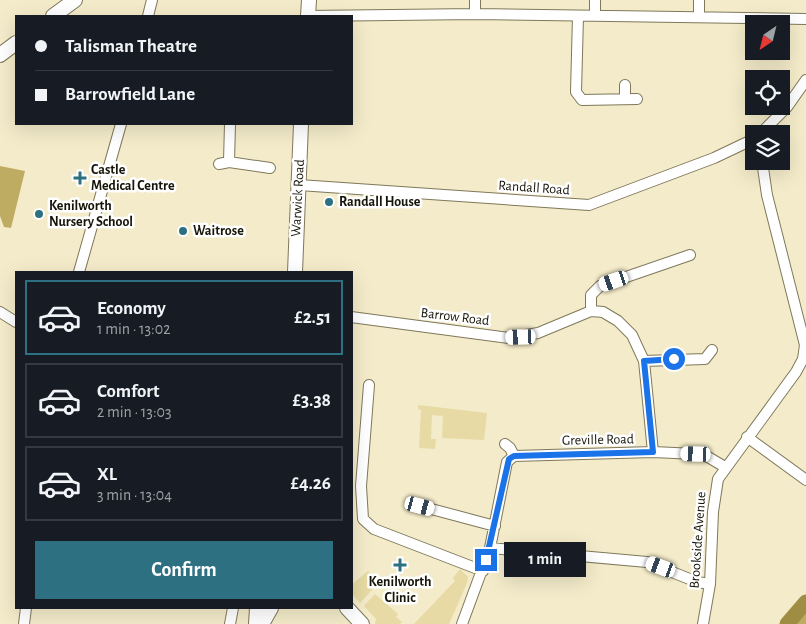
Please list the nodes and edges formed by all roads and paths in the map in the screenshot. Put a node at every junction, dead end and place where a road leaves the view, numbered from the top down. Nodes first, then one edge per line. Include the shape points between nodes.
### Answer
1 (75, 0) edge
2 (152, 0) edge
3 (309, 0) edge
4 (475, 0) edge
5 (595, 0) edge
6 (699, 0) edge
7 (475, 14) junction
8 (54, 15) edge
9 (148, 15) edge
10 (308, 15) edge
11 (353, 15) edge
12 (578, 16) junction
13 (595, 16) junction
14 (700, 16) junction
15 (806, 19) edge
16 (15, 44) edge
17 (0, 55) edge
18 (806, 80) edge
19 (625, 84) dead end
20 (625, 99) junction
21 (637, 100) dead end
22 (121, 125) edge
23 (230, 125) edge
24 (301, 125) edge
25 (769, 125) edge
26 (745, 143) edge
27 (270, 168) dead end
28 (764, 170) edge
29 (299, 185) junction
30 (690, 255) dead end
31 (79, 271) edge
32 (295, 271) edge
33 (591, 311) junction
34 (0, 312) edge
35 (353, 317) edge
36 (15, 321) edge
37 (709, 358) dead end
38 (644, 361) junction
39 (796, 372) junction
40 (806, 378) edge
41 (369, 385) dead end
42 (747, 438) junction
43 (505, 444) dead end
44 (653, 452) junction
45 (514, 456) junction
46 (724, 467) junction
47 (806, 480) edge
48 (420, 506) dead end
49 (495, 526) junction
50 (490, 548) junction
51 (483, 571) junction
52 (710, 584) junction
53 (26, 609) edge
54 (232, 609) edge
55 (257, 609) edge
56 (270, 609) edge
57 (347, 609) edge
58 (24, 624) edge
59 (230, 624) edge
60 (256, 624) edge
61 (262, 624) edge
62 (362, 624) edge
63 (462, 624) edge
64 (703, 624) edge

1 - 8 main road
2 - 9 street
3 - 10 main road
4 - 7 street
5 - 13 street
6 - 14 street
7 - 11 street
7 - 12 street
12 - 13 street
12 - 20 street via 578,97 582,100
13 - 14 street
14 - 15 street
16 - 17 main road
18 - 25 street
19 - 20 street
20 - 21 street
22 - 31 street
23 - 27 street via 224,163
24 - 29 main road, Warwick Road
26 - 29 street, Randall Road via 590,205
28 - 39 street, Brookside Avenue via 805,346
29 - 32 main road, Warwick Road
30 - 33 street via 600,286 591,296
33 - 35 street, Barrow Road via 538,333 515,338
33 - 38 street via 603,312 625,327
34 - 36 street
37 - 38 street
38 - 44 street
39 - 40 street
39 - 42 street, Brookside Avenue
41 - 51 street via 360,496 363,519 374,529
42 - 46 street, Brookside Avenue
42 - 47 street
43 - 45 street
44 - 45 street, Greville Road
44 - 46 street, Greville Road via 703,455
45 - 49 street via 507,462
46 - 52 street, Brookside Avenue via 715,489
48 - 49 street
49 - 50 street
50 - 51 street
50 - 52 street via 647,562
51 - 63 street
52 - 64 street, Brookside Avenue
53 - 58 street
54 - 59 street
55 - 60 main road
56 - 61 main road
57 - 62 main road

